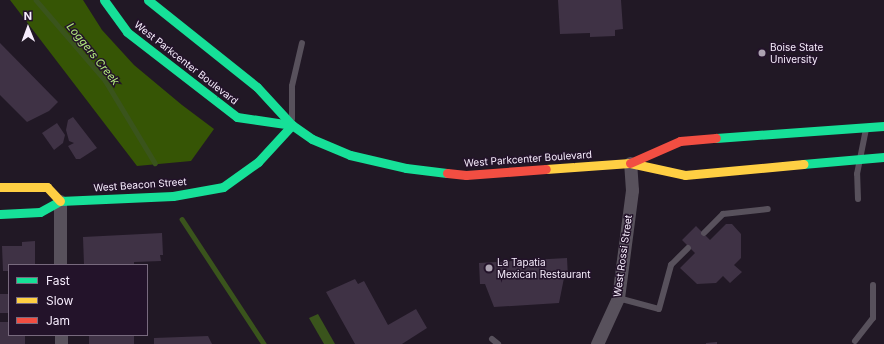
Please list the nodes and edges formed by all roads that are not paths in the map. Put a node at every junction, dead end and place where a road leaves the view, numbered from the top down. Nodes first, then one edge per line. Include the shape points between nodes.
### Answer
1 (104, 0) edge
2 (148, 0) edge
3 (302, 43) dead end
4 (292, 125) junction
5 (884, 126) edge
6 (867, 127) junction
7 (884, 157) edge
8 (860, 160) junction
9 (630, 163) junction
10 (0, 187) edge
11 (858, 199) dead end
12 (60, 200) junction
13 (768, 209) dead end
14 (0, 214) edge
15 (704, 233) dead end
16 (688, 248) dead end
17 (60, 264) edge
18 (873, 285) dead end
19 (618, 298) junction
20 (492, 339) dead end
21 (855, 341) dead end
22 (498, 344) edge
23 (597, 344) edge

1 - 4 main road, West Parkcenter Boulevard via 127,32 237,117
2 - 4 main road, West Parkcenter Boulevard via 257,87
3 - 4 lane via 292,86
4 - 9 main road, West Parkcenter Boulevard via 312,139 350,155 406,168 466,175
4 - 12 main road, West Beacon Street via 258,162 223,187 173,196
5 - 6 main road, West Parkcenter Boulevard
6 - 8 lane
6 - 9 main road, West Parkcenter Boulevard via 680,141
7 - 8 main road, West Parkcenter Boulevard
8 - 9 main road, West Parkcenter Boulevard via 685,175
8 - 11 lane via 857,174
9 - 19 street, West Rossi Street via 632,190
10 - 12 main road via 47,186
12 - 14 main road, West Beacon Street via 40,212
12 - 17 street
13 - 15 lane via 723,214
16 - 19 lane via 671,265 659,309
18 - 21 lane via 873,318
19 - 23 street, West Rossi Street
20 - 22 lane

